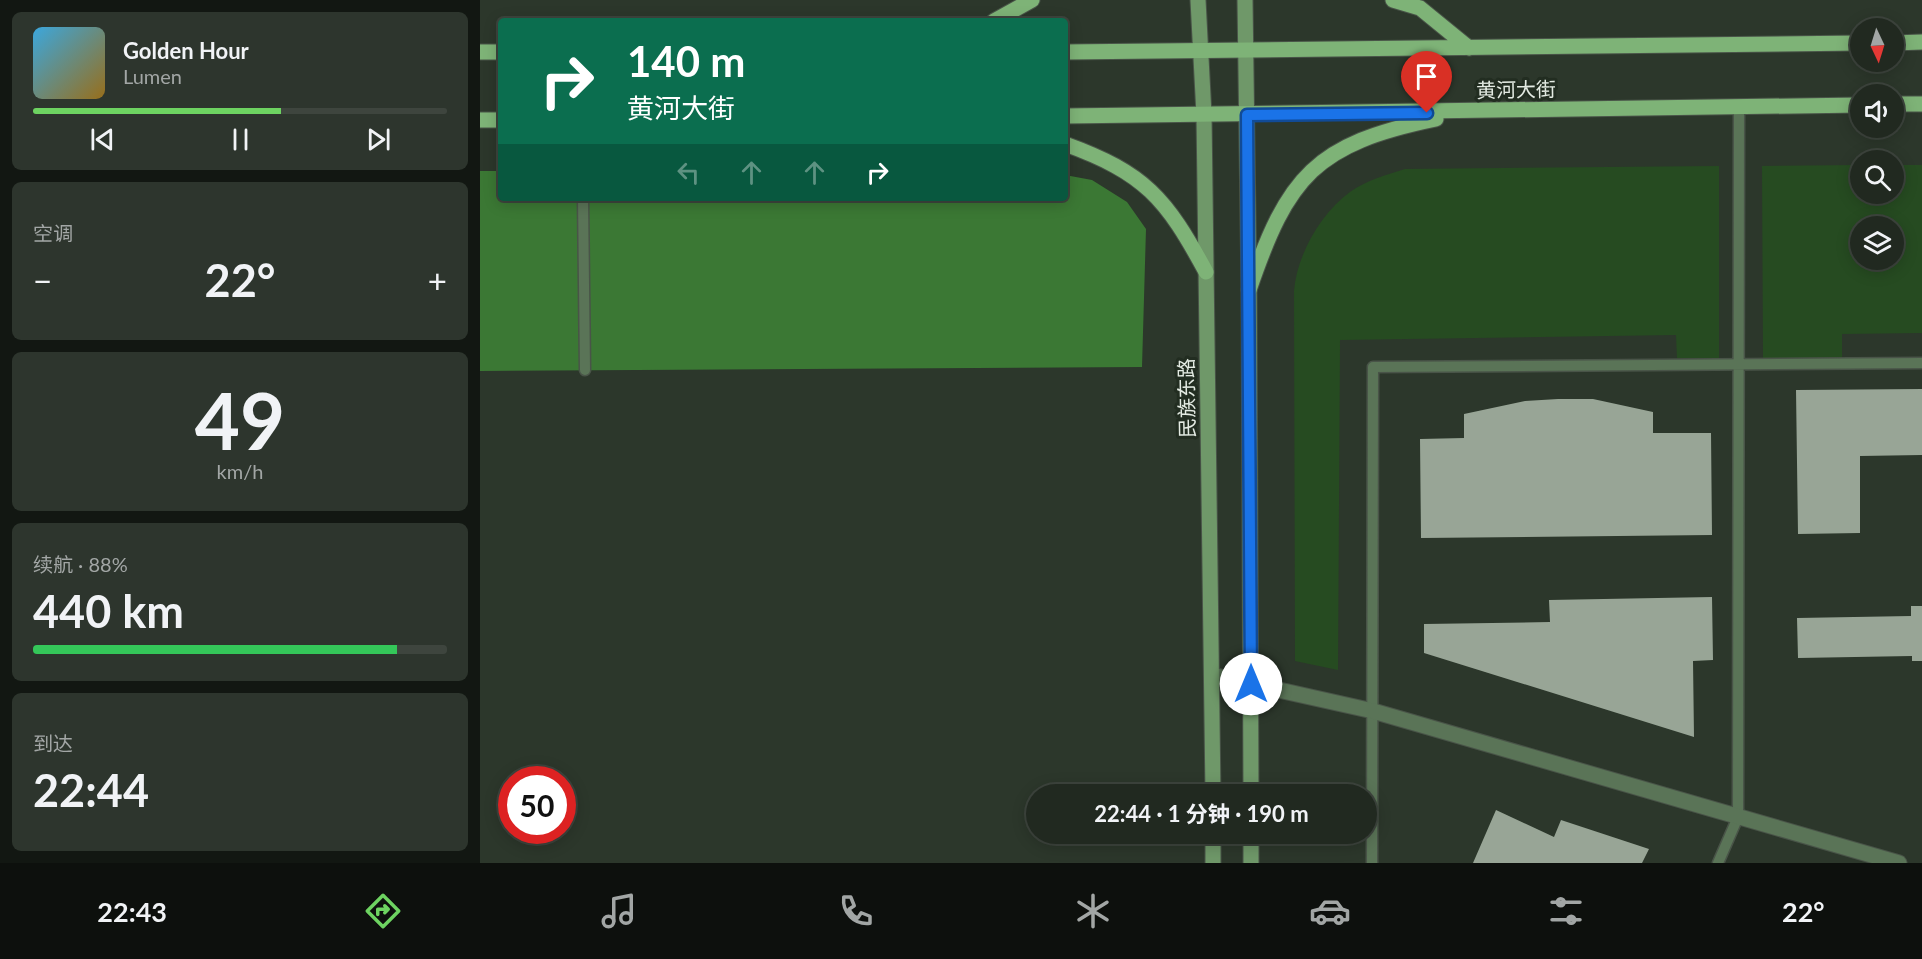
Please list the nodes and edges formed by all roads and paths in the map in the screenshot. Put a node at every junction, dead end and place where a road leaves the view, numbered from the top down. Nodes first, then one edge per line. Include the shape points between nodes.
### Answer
1 (1032, 0) edge
2 (1198, 0) edge
3 (1245, 0) edge
4 (1393, 0) edge
5 (999, 18) edge
6 (1922, 42) edge
7 (1850, 43) edge
8 (1904, 43) edge
9 (1469, 48) junction
10 (1200, 51) junction
11 (1246, 51) junction
12 (480, 52) edge
13 (498, 52) edge
14 (1068, 52) edge
15 (1904, 104) edge
16 (1922, 104) edge
17 (1850, 105) edge
18 (1739, 107) junction
19 (1470, 112) junction
20 (1204, 115) junction
21 (1247, 115) junction
22 (1068, 116) edge
23 (480, 120) edge
24 (498, 120) edge
25 (1068, 145) edge
26 (583, 201) edge
27 (1206, 272) junction
28 (1250, 290) junction
29 (1922, 363) edge
30 (1739, 365) junction
31 (585, 370) dead end
32 (1212, 675) junction
33 (1251, 684) junction
34 (1373, 711) junction
35 (1213, 784) edge
36 (1251, 784) edge
37 (1738, 817) junction
38 (1213, 844) edge
39 (1251, 844) edge
40 (1213, 863) edge
41 (1251, 863) edge
42 (1372, 863) edge
43 (1718, 863) edge
44 (1899, 863) edge

1 - 5 main road
2 - 10 main road, 民族东路
3 - 11 main road
4 - 9 main road via 1420,8
6 - 8 main road
7 - 9 main road
9 - 11 main road
10 - 11 main road
10 - 14 main road
10 - 20 main road, 民族东路
11 - 21 main road
12 - 13 main road
15 - 16 main road
17 - 18 main road, 黄河大街
18 - 19 main road, 黄河大街
18 - 30 lane
19 - 21 main road, 黄河大街
19 - 28 main road via 1371,136 1319,164 1281,209
20 - 21 main road, 黄河大街
20 - 22 main road, 黄河大街
20 - 27 main road, 民族东路
21 - 28 main road
23 - 24 main road
25 - 27 main road via 1144,182 1185,232
26 - 31 lane
27 - 32 main road, 民族东路
28 - 33 main road
29 - 30 lane
30 - 34 lane via 1373,367
30 - 37 lane
32 - 33 street
32 - 35 main road, 民族东路
33 - 34 street
33 - 36 main road
34 - 37 street
34 - 42 lane
37 - 43 lane
37 - 44 street
38 - 40 main road
39 - 41 main road

